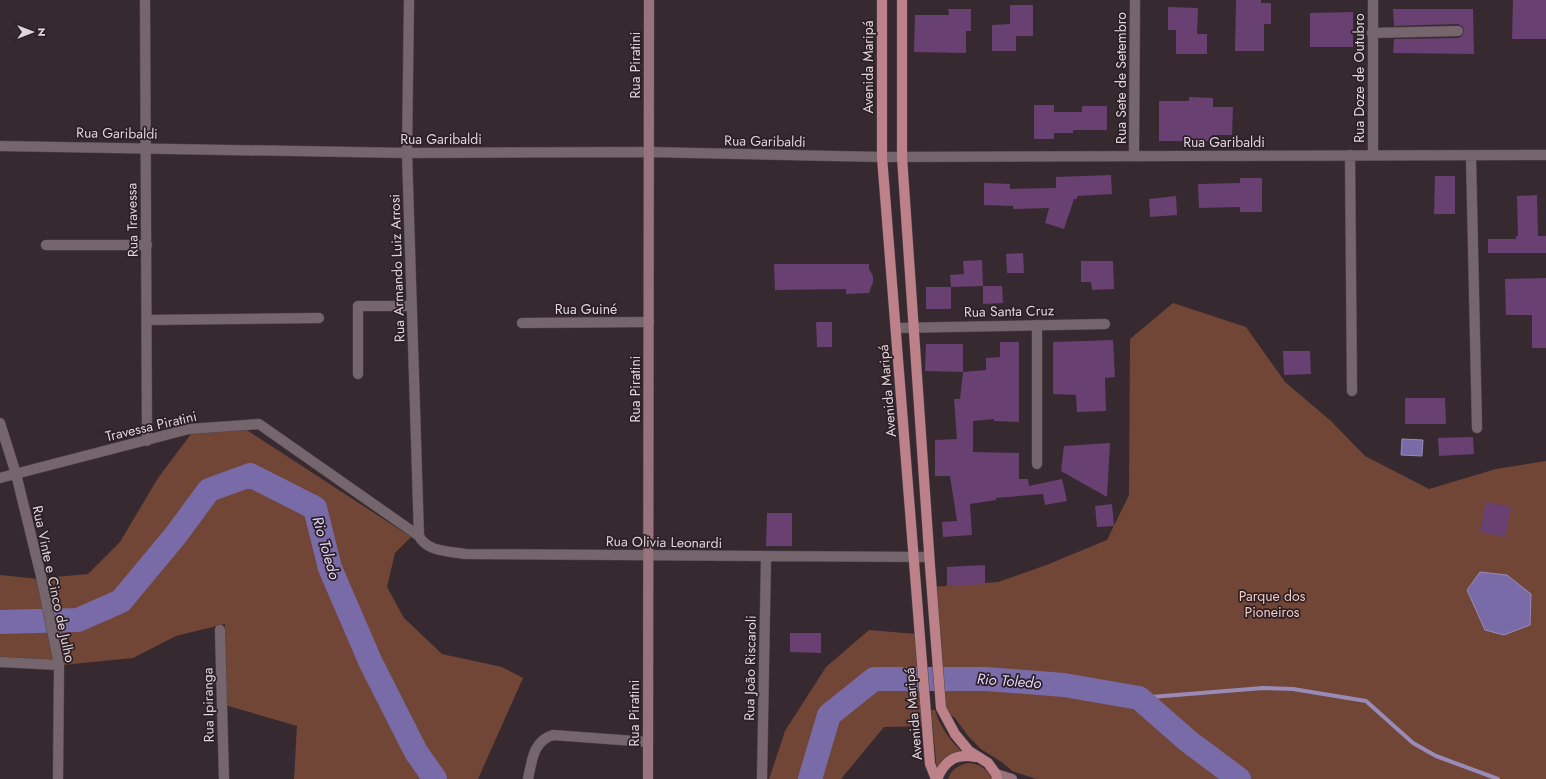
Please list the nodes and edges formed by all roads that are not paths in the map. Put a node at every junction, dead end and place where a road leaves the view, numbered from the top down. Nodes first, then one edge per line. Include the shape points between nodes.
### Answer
1 (145, 0) edge
2 (409, 0) edge
3 (649, 0) edge
4 (882, 0) edge
5 (902, 0) edge
6 (1135, 0) edge
7 (1373, 0) edge
8 (1458, 31) dead end
9 (1372, 33) junction
10 (0, 146) edge
11 (145, 148) junction
12 (649, 152) junction
13 (407, 153) junction
14 (1546, 155) edge
15 (1134, 156) junction
16 (1350, 156) junction
17 (1373, 156) junction
18 (1471, 156) junction
19 (882, 157) junction
20 (902, 157) junction
21 (46, 245) dead end
22 (147, 245) junction
23 (412, 306) junction
24 (319, 318) dead end
25 (147, 320) junction
26 (649, 322) junction
27 (522, 323) dead end
28 (1106, 324) dead end
29 (1037, 325) junction
30 (913, 327) junction
31 (896, 328) junction
32 (358, 374) dead end
33 (1352, 391) dead end
34 (0, 423) edge
35 (1477, 428) dead end
36 (147, 441) junction
37 (1037, 464) dead end
38 (16, 474) junction
39 (0, 478) edge
40 (420, 536) junction
41 (648, 556) junction
42 (766, 557) junction
43 (914, 558) junction
44 (929, 558) junction
45 (220, 630) dead end
46 (0, 662) edge
47 (59, 665) junction
48 (648, 742) junction
49 (978, 757) junction
50 (997, 777) edge
51 (58, 779) edge
52 (224, 779) edge
53 (528, 779) edge
54 (648, 779) edge
55 (762, 779) edge
56 (936, 779) edge
57 (1012, 779) edge

1 - 11 street, Rua Travessa
2 - 13 street, Rua Armando Luiz Arrosi
3 - 12 street, Rua Piratini
4 - 19 main road, Avenida Maripá
5 - 20 main road, Avenida Maripá
6 - 15 street, Rua Sete de Setembro
7 - 9 street, Rua Doze de Outubro
8 - 9 street
9 - 17 street, Rua Doze de Outubro
10 - 11 street, Rua Garibaldi
11 - 13 street, Rua Garibaldi
11 - 22 street, Rua Travessa
12 - 13 street, Rua Garibaldi
12 - 19 street, Rua Garibaldi
12 - 26 street, Rua Piratini
13 - 23 street, Rua Armando Luiz Arrosi
14 - 18 street, Rua Garibaldi
15 - 16 street, Rua Garibaldi
15 - 20 street, Rua Garibaldi
16 - 17 street, Rua Garibaldi
16 - 33 street
17 - 18 street, Rua Garibaldi
18 - 35 street
19 - 20 street, Rua Garibaldi
19 - 31 main road, Avenida Maripá
20 - 30 main road, Avenida Maripá
21 - 22 street
22 - 25 street, Rua Travessa
23 - 32 street via 358,306
23 - 40 street, Rua Armando Luiz Arrosi
24 - 25 street
25 - 36 street, Rua Travessa
26 - 27 street, Rua Guiné
26 - 41 street, Rua Piratini
28 - 29 street, Rua Santa Cruz
29 - 30 street, Rua Santa Cruz
29 - 37 street
30 - 31 street, Rua Santa Cruz
30 - 44 main road, Avenida Maripá
31 - 43 main road, Avenida Maripá
34 - 38 street, Rua Vinte e Cinco de Julho
36 - 38 street, Travessa Piratini
36 - 40 street, Travessa Piratini via 189,429 259,424
38 - 39 street, Travessa Piratini
38 - 47 street, Rua Vinte e Cinco de Julho
40 - 41 street, Rua Olivia Leonardi via 422,542 429,547 465,554
41 - 42 street, Rua Olivia Leonardi
41 - 48 street, Rua Piratini
42 - 43 street, Rua Olivia Leonardi
42 - 55 street, Rua João Riscaroli
43 - 44 street, Rua Olivia Leonardi
43 - 56 main road, Avenida Maripá via 930,764
44 - 49 main road, Avenida Maripá via 941,708 955,734 969,751
45 - 52 street, Rua Ipiranga
46 - 47 street
47 - 51 street, Rua Vinte e Cinco de Julho
48 - 53 street via 553,735 546,737 539,743
48 - 54 street, Rua Piratini
49 - 50 main road, Avenida Maripá via 988,763
49 - 56 main road via 967,755 947,762
50 - 57 street

